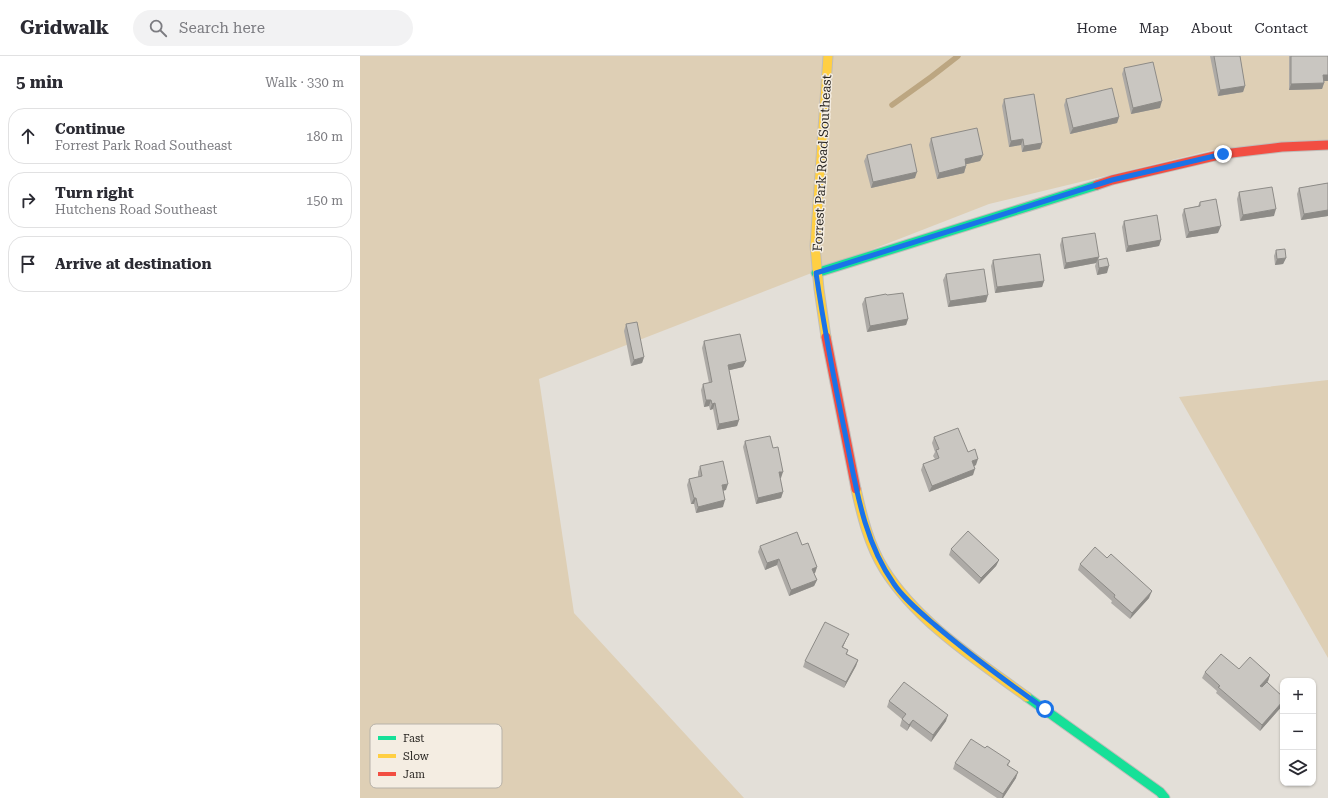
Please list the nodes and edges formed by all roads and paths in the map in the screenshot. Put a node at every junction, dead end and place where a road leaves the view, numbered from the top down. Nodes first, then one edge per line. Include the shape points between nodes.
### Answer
1 (828, 56) edge
2 (1328, 145) edge
3 (816, 273) junction
4 (1166, 798) edge

1 - 3 street, Forrest Park Road Southeast via 815,246
2 - 3 street via 1223,154 1112,180
3 - 4 street, Forrest Park Road Southeast via 825,334 866,530 879,560 895,585 922,614 962,649

